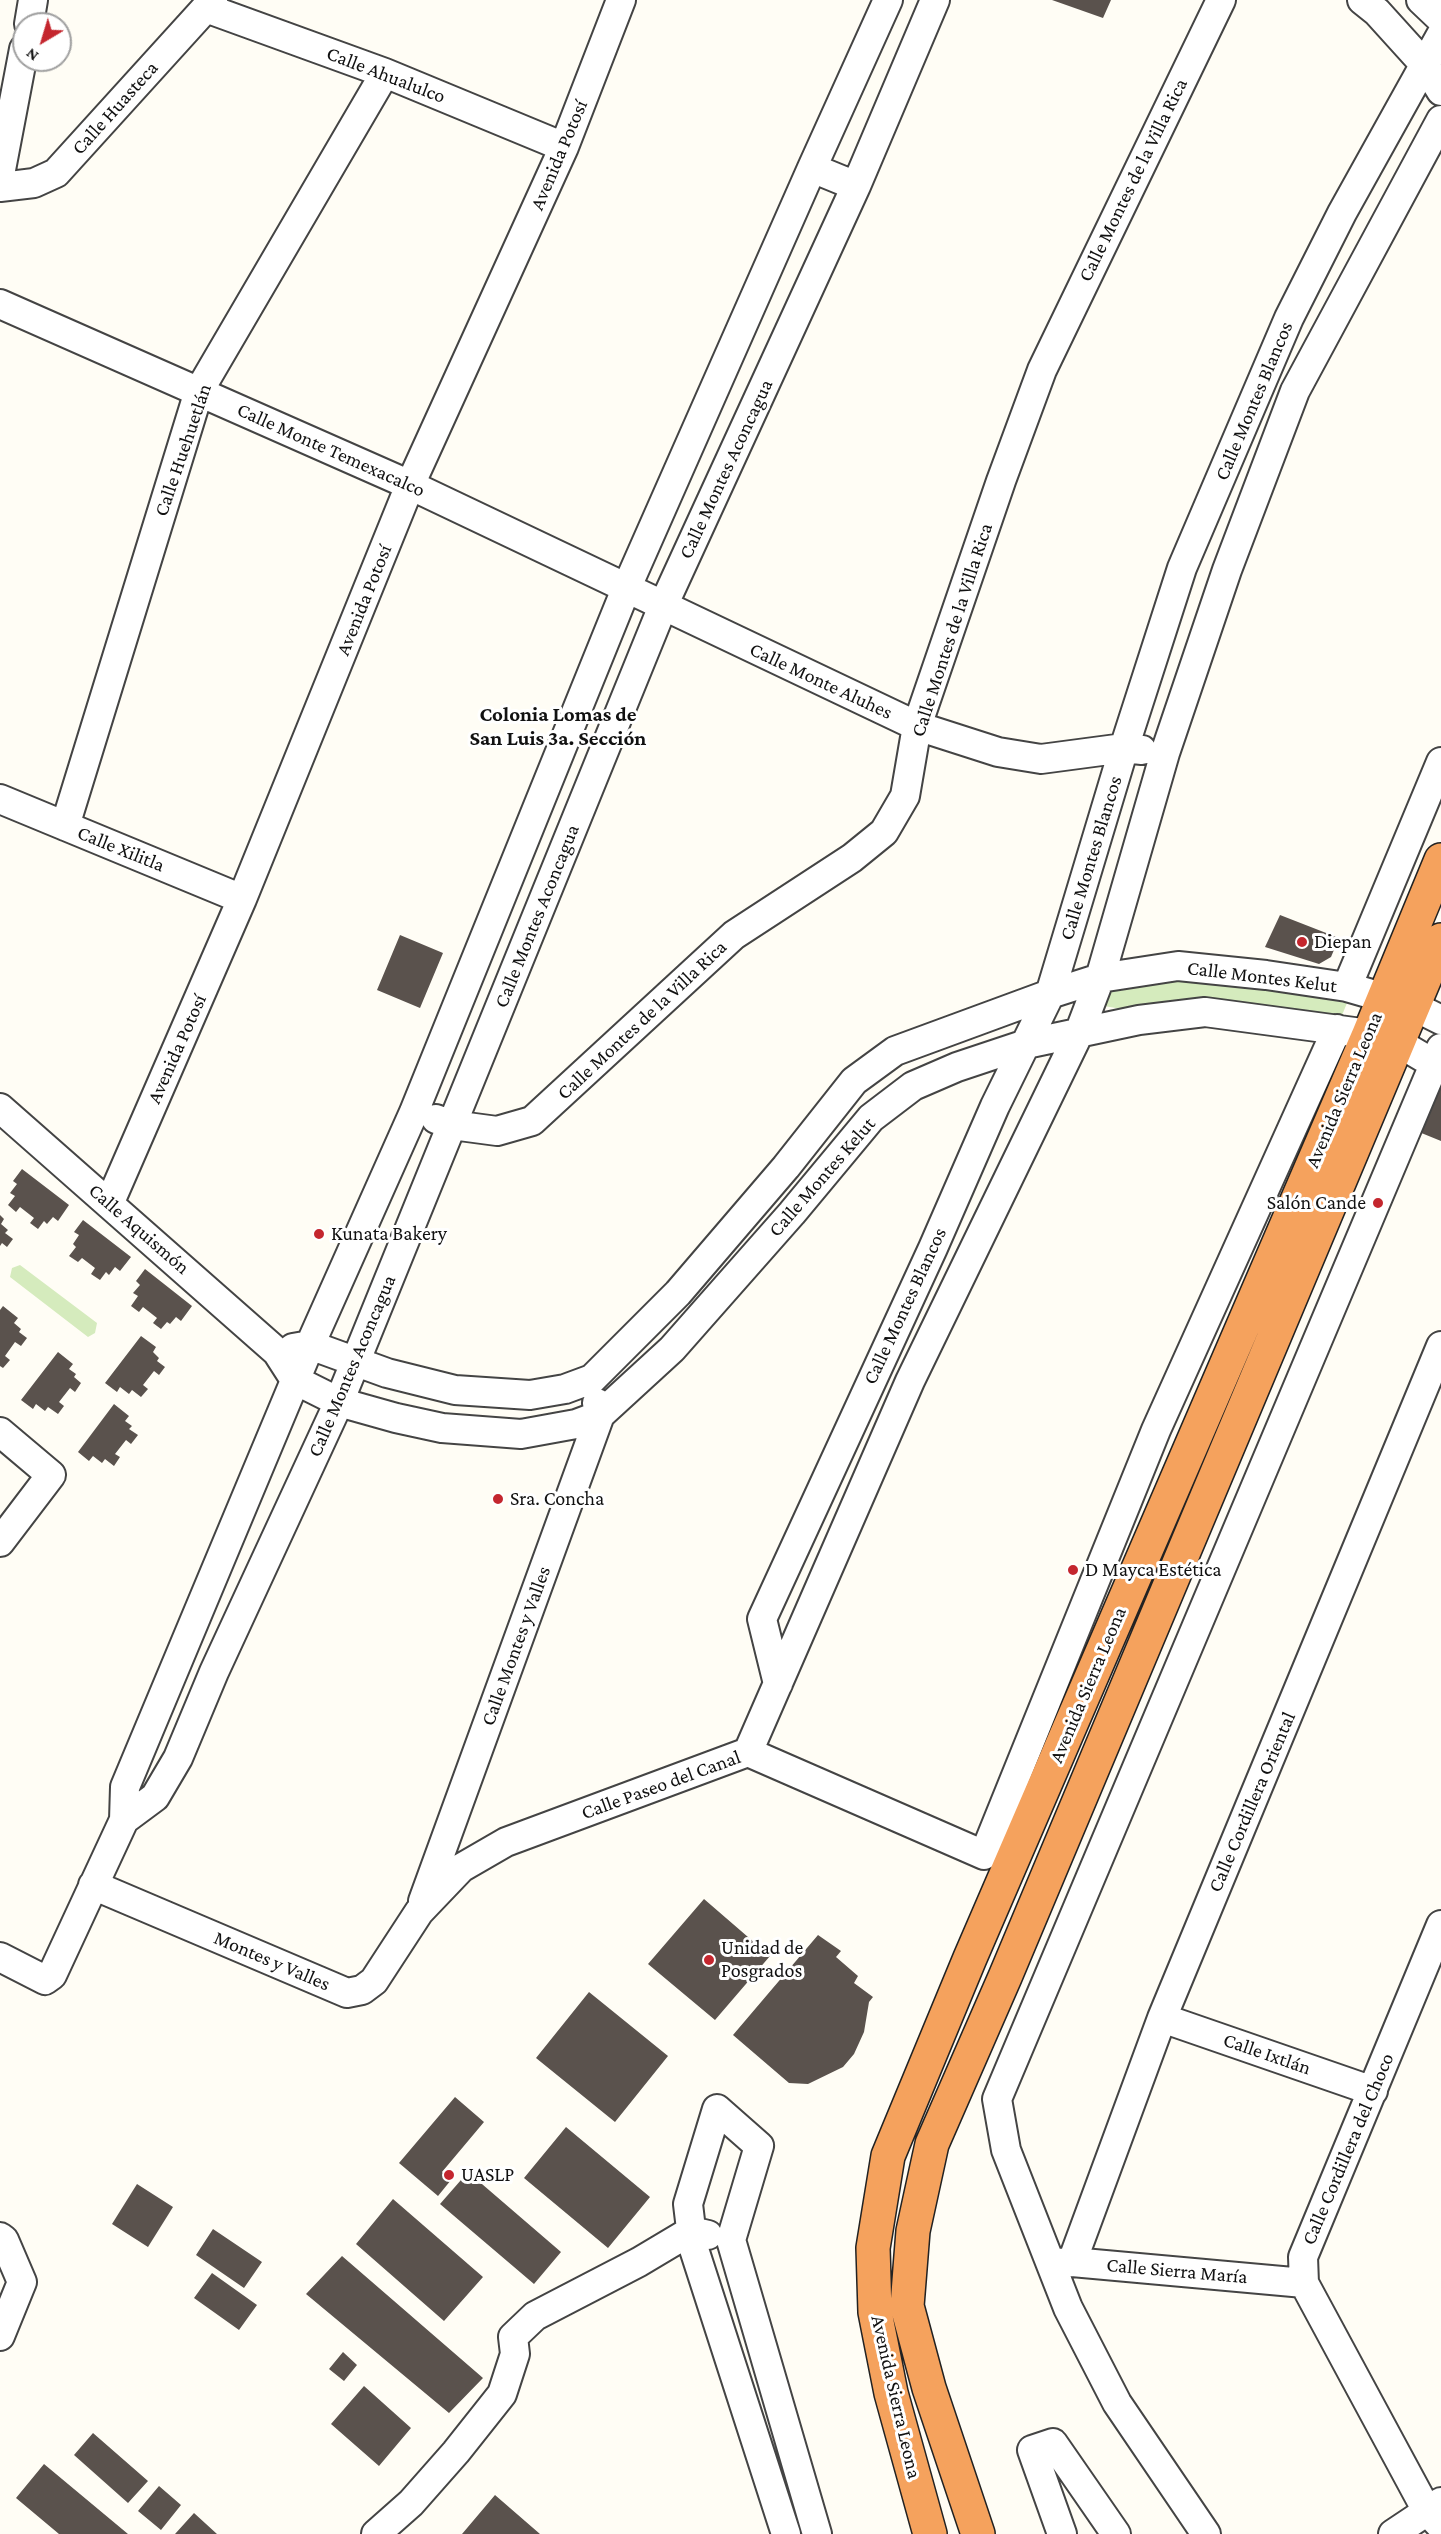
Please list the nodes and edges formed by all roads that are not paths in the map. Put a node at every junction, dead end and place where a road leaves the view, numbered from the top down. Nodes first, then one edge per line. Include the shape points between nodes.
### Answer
1 (621, 0) edge
2 (888, 0) edge
3 (935, 0) edge
4 (1221, 0) edge
5 (1362, 0) edge
6 (1421, 0) edge
7 (209, 4) edge
8 (1441, 19) edge
9 (1441, 34) edge
10 (1425, 65) junction
11 (20, 72) edge
12 (385, 73) junction
13 (1441, 91) edge
14 (1441, 120) edge
15 (564, 147) junction
16 (812, 168) junction
17 (0, 175) edge
18 (856, 186) junction
19 (0, 187) edge
20 (0, 304) edge
21 (199, 391) junction
22 (410, 485) junction
23 (626, 589) junction
24 (663, 606) junction
25 (917, 726) junction
26 (1124, 748) junction
27 (1166, 753) junction
28 (1441, 762) edge
29 (0, 800) edge
30 (65, 826) junction
31 (1441, 860) edge
32 (242, 899) junction
33 (1441, 940) edge
34 (1100, 978) junction
35 (1347, 987) junction
36 (1050, 994) junction
37 (1413, 1008) edge
38 (1337, 1029) junction
39 (1079, 1033) junction
40 (1383, 1038) junction
41 (1026, 1044) junction
42 (1439, 1060) edge
43 (414, 1112) junction
44 (5, 1123) edge
45 (452, 1125) junction
46 (110, 1202) junction
47 (1249, 1312) junction
48 (1279, 1323) junction
49 (310, 1345) junction
50 (1441, 1346) edge
51 (277, 1352) junction
52 (356, 1360) junction
53 (592, 1379) junction
54 (295, 1380) junction
55 (339, 1402) junction
56 (600, 1415) junction
57 (0, 1432) edge
58 (0, 1542) edge
59 (179, 1654) junction
60 (214, 1672) junction
61 (778, 1684) junction
62 (748, 1752) junction
63 (124, 1820) junction
64 (984, 1855) joint
65 (93, 1885) junction
66 (419, 1912) junction
67 (1441, 1925) edge
68 (0, 1958) edge
69 (1162, 2018) junction
70 (1373, 2091) junction
71 (691, 2231) junction
72 (0, 2236) edge
73 (731, 2240) junction
74 (1061, 2263) junction
75 (1304, 2283) junction
76 (0, 2336) edge
77 (894, 2401) junction
78 (1436, 2513) edge
79 (376, 2534) edge
80 (786, 2534) edge
81 (817, 2534) edge
82 (930, 2534) edge
83 (954, 2534) edge
84 (978, 2534) edge
85 (1062, 2534) edge
86 (1115, 2534) edge
87 (1206, 2534) edge
88 (1393, 2534) edge

1 - 15 street, Avenida Potosí
2 - 16 street, Calle Montes Aconcagua
3 - 18 street, Calle Montes Aconcagua
4 - 25 street, Calle Montes de la Villa Rica via 1042,370
5 - 10 street
6 - 8 street
7 - 12 street, Calle Ahualulco
7 - 19 street, Calle Huasteca via 56,173 34,183
9 - 10 street, Calle Montes Blancos
10 - 13 street
10 - 26 street, Calle Montes Blancos via 1342,213 1289,318 1182,568
11 - 17 street
12 - 15 street, Calle Ahualulco
12 - 21 street, Calle Huehuetlán
14 - 27 street, Calle Montes Blancos via 1295,391 1227,570
15 - 22 street, Avenida Potosí
16 - 18 street
16 - 23 street, Calle Montes Aconcagua
18 - 24 street, Calle Montes Aconcagua
20 - 21 street, Calle Monte Temexacalco
21 - 22 street, Calle Monte Temexacalco
21 - 30 street, Calle Huehuetlán
22 - 23 street, Calle Monte Temexacalco
22 - 32 street, Avenida Potosí
23 - 24 street, Calle Monte Aluhes
23 - 43 street, Calle Montes Aconcagua
24 - 25 street, Calle Monte Aluhes
24 - 45 street, Calle Montes Aconcagua
25 - 26 street, Calle Monte Aluhes via 998,752 1041,759
25 - 45 street, Calle Montes de la Villa Rica via 905,796 884,832 852,858 734,935 532,1121 497,1131
26 - 27 street, Calle Monte Aluhes
26 - 36 street, Calle Montes Blancos
27 - 34 street, Calle Montes Blancos
28 - 35 street, Avenida Sierra Leona
29 - 30 street, Calle Xilitla
30 - 32 street, Calle Xilitla
31 - 37 highway, Avenida Sierra Leona
32 - 46 street, Avenida Potosí
33 - 37 highway, Avenida Sierra Leona
34 - 35 street, Calle Montes Kelut via 1178,966
34 - 36 street, Calle Montes Kelut
34 - 39 street, Calle Montes Blancos
35 - 37 street, Calle Montes Kelut
36 - 41 street, Calle Montes Blancos
36 - 53 street, Calle Montes Kelut via 895,1051 854,1081 678,1293
37 - 40 highway, Avenida Sierra Leona
38 - 39 street, Calle Montes Kelut via 1205,1012
38 - 40 street, Calle Montes Kelut
38 - 64 street, Avenida Sierra Leona via 1156,1430
39 - 41 street, Calle Montes Kelut
39 - 61 street, Calle Montes Blancos via 910,1381
40 - 42 street, Calle Montes Kelut
40 - 47 highway, Avenida Sierra Leona
40 - 48 highway, Avenida Sierra Leona
41 - 56 street, Calle Montes Kelut via 913,1086 871,1118 672,1349
41 - 61 street, Calle Montes Blancos via 762,1619
42 - 74 street via 997,2099 1006,2150
43 - 45 street, Calle Montes de la Villa Rica
43 - 49 street, Calle Montes Aconcagua
44 - 46 street, Calle Aquismón
45 - 52 street, Calle Montes Aconcagua
46 - 51 street, Calle Aquismón
47 - 48 highway
47 - 77 highway, Avenida Sierra Leona via 888,2156 873,2248 875,2312
48 - 84 highway, Avenida Sierra Leona via 932,2144 913,2231 907,2306 929,2388
49 - 51 street
49 - 52 street, Calle Montes Kelut
49 - 54 street, Calle Montes Aconcagua
50 - 69 street, Calle Cordillera Oriental
51 - 54 street, Calle Aquismón
52 - 53 street, Calle Montes Kelut via 387,1373 455,1390 530,1395
52 - 55 street, Calle Montes Aconcagua
53 - 56 street
54 - 55 street, Calle Montes Kelut
54 - 59 street, Calle Montes Aconcagua
55 - 56 street, Calle Montes Kelut via 442,1428 492,1433 521,1434 576,1424
55 - 60 street, Calle Montes Aconcagua
56 - 66 street, Calle Montes y Valles
57 - 58 street via 51,1475
59 - 60 street
59 - 63 street, Calle Montes Aconcagua via 125,1787
60 - 63 street, Calle Montes Aconcagua via 167,1778 155,1797
61 - 62 street, Calle Montes Blancos
62 - 64 street, Calle Paseo del Canal
62 - 66 street, Calle Paseo del Canal via 506,1842 461,1868
63 - 65 street, Calle Montes Aconcagua
65 - 66 street, Montes y Valles via 347,1993 362,1990 374,1981
65 - 68 street, Calle Montes Aconcagua via 52,1976 45,1980
67 - 70 street, Calle Cordillera del Choco
69 - 70 street, Calle Ixtlán
69 - 74 street, Calle Cordillera Oriental
70 - 75 street, Calle Cordillera del Choco via 1303,2257
71 - 73 street
71 - 73 street via 688,2204 717,2109 759,2146
71 - 79 street via 527,2323 513,2337 515,2354 502,2394 411,2504
71 - 80 street
72 - 76 street via 22,2282
73 - 81 street
74 - 75 street, Calle Sierra María
74 - 87 street via 1068,2308 1117,2403
75 - 78 street, Calle Cordillera del Choco
77 - 82 highway, Avenida Sierra Leona
77 - 83 highway
78 - 88 street
85 - 86 street via 1032,2451 1053,2443

